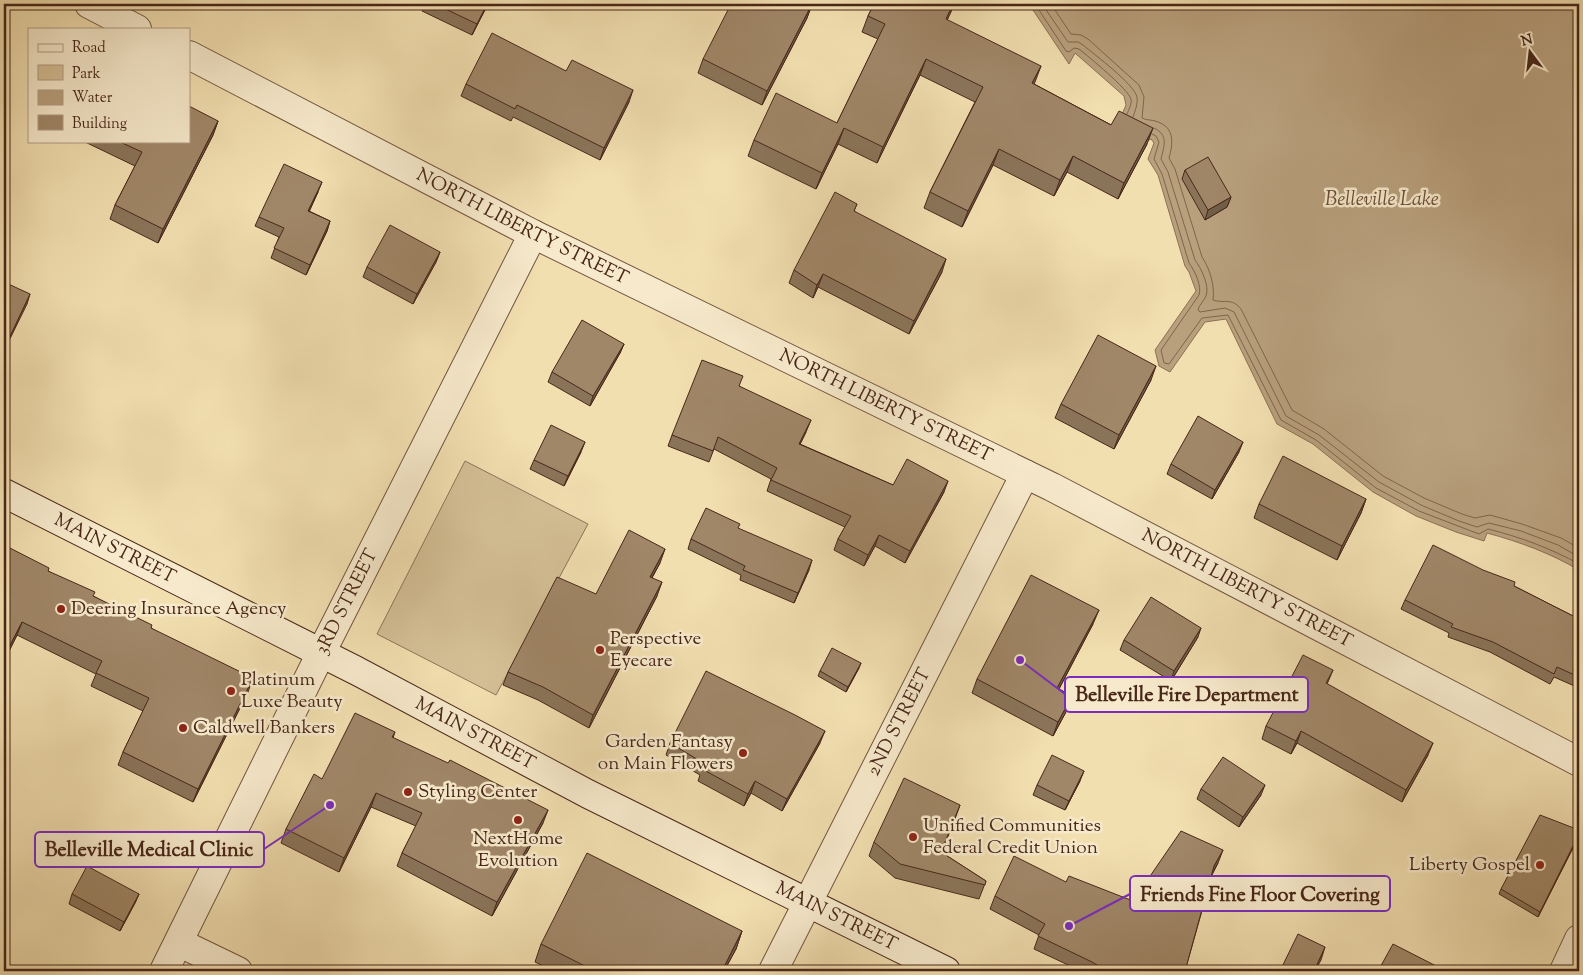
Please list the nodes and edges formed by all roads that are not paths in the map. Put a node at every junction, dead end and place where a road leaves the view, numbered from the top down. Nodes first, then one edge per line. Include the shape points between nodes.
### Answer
1 (89, 4) edge
2 (135, 28) edge
3 (190, 56) edge
4 (533, 234) junction
5 (1025, 474) junction
6 (4, 493) edge
7 (321, 653) junction
8 (1579, 762) edge
9 (807, 903) junction
10 (1579, 939) edge
11 (180, 942) junction
12 (164, 971) edge
13 (238, 971) edge
14 (773, 971) edge
15 (946, 971) edge
16 (1564, 971) edge

1 - 2 street
3 - 4 street, NORTH LIBERTY STREET
4 - 5 street, NORTH LIBERTY STREET
4 - 7 street, 3RD STREET
5 - 8 street, NORTH LIBERTY STREET
5 - 9 street, 2ND STREET
6 - 7 street, MAIN STREET
7 - 9 street, MAIN STREET via 588,794
7 - 11 street, 3RD STREET
9 - 14 street, 2ND STREET
9 - 15 street, MAIN STREET
10 - 16 street
11 - 12 street, 3RD STREET
11 - 13 street

